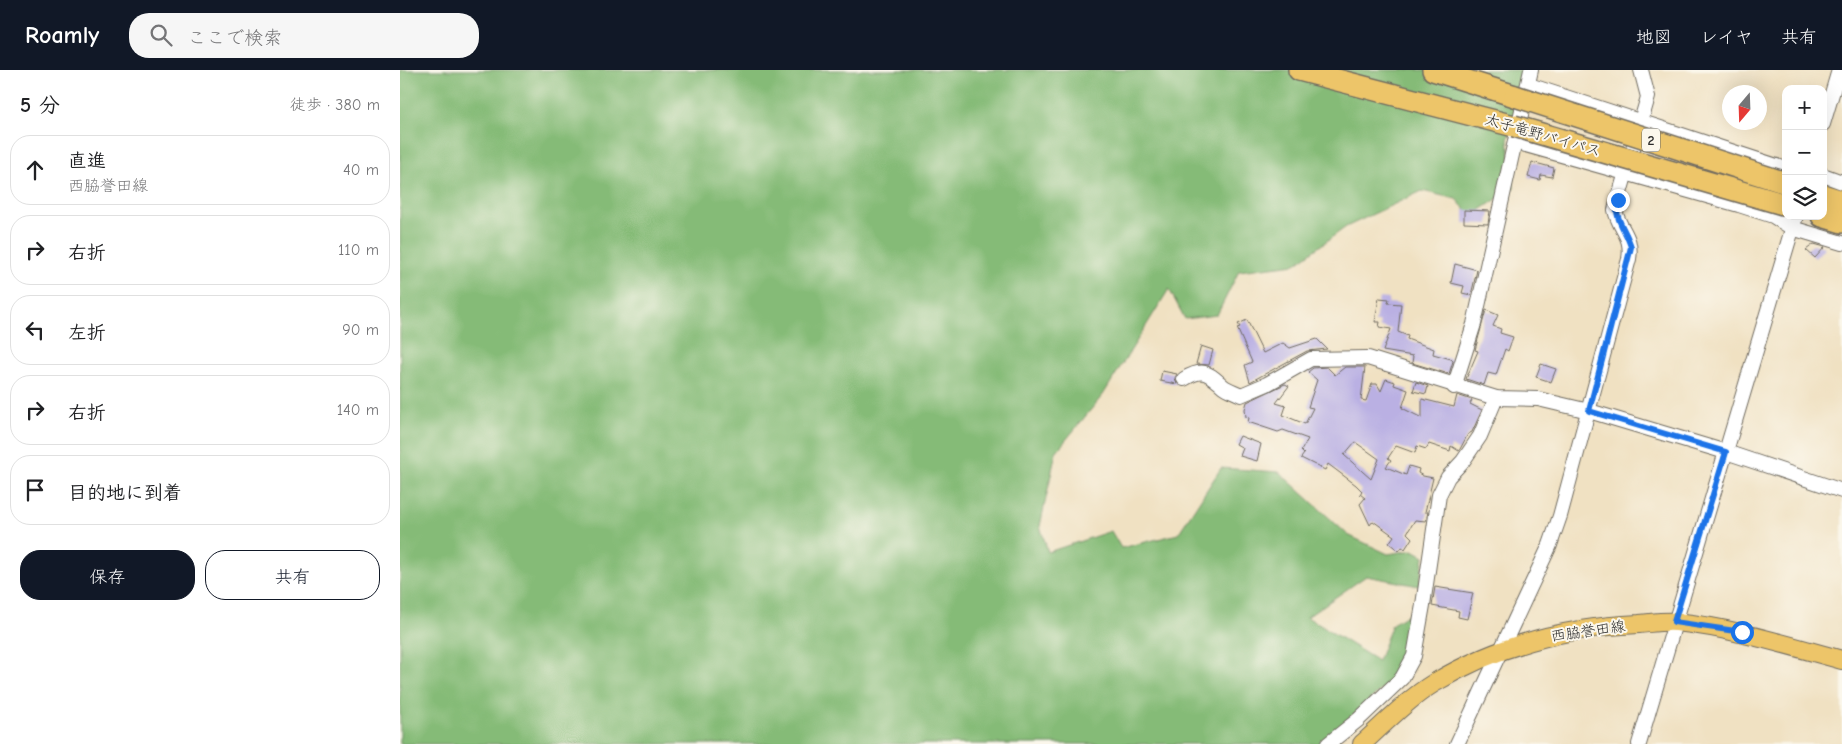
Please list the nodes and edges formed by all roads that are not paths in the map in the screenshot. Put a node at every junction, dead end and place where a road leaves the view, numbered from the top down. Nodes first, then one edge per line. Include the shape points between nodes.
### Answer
1 (1299, 70) edge
2 (1433, 70) edge
3 (1531, 70) edge
4 (1641, 70) edge
5 (1839, 70) edge
6 (1522, 90) junction
7 (1827, 110) edge
8 (1641, 122) junction
9 (1515, 134) junction
10 (1782, 168) edge
11 (1625, 172) junction
12 (1827, 176) edge
13 (1782, 182) edge
14 (1842, 182) edge
15 (1827, 196) edge
16 (1842, 201) edge
17 (1782, 204) edge
18 (1827, 218) edge
19 (1794, 222) edge
20 (1842, 222) edge
21 (1842, 243) edge
22 (1184, 379) dead end
23 (1454, 386) junction
24 (1496, 398) junction
25 (1589, 411) junction
26 (1726, 452) junction
27 (1842, 491) edge
28 (1674, 622) junction
29 (1501, 650) junction
30 (1842, 660) edge
31 (1328, 744) edge
32 (1362, 744) edge
33 (1457, 744) edge
34 (1639, 744) edge

1 - 9 highway, 太子竜野バイパス / 2
2 - 6 highway, 太子竜野バイパス / 2
3 - 6 street
4 - 8 street via 1648,97
5 - 7 street
6 - 8 street
6 - 9 street
6 - 13 highway, 太子竜野バイパス / 2, bridge
8 - 10 street
8 - 11 street
9 - 11 street
9 - 17 highway, 太子竜野バイパス / 2, bridge
9 - 23 street via 1474,324
11 - 19 street
11 - 25 street via 1615,210 1631,247
12 - 14 street
15 - 16 highway
18 - 20 highway
19 - 21 street
19 - 26 street
22 - 23 street via 1195,372 1211,375 1224,387 1241,394 1267,384 1311,359 1368,358
23 - 24 street
24 - 25 street via 1538,399
24 - 31 street via 1480,436 1448,477 1439,495 1414,656 1402,678
25 - 26 street
25 - 29 street via 1558,523
26 - 27 street
26 - 28 street
28 - 29 main road, 西脇誉田線 via 1608,625 1560,632
28 - 30 main road, 西脇誉田線 via 1742,632
28 - 34 street
29 - 32 main road, 西脇誉田線 via 1434,683
29 - 33 street

